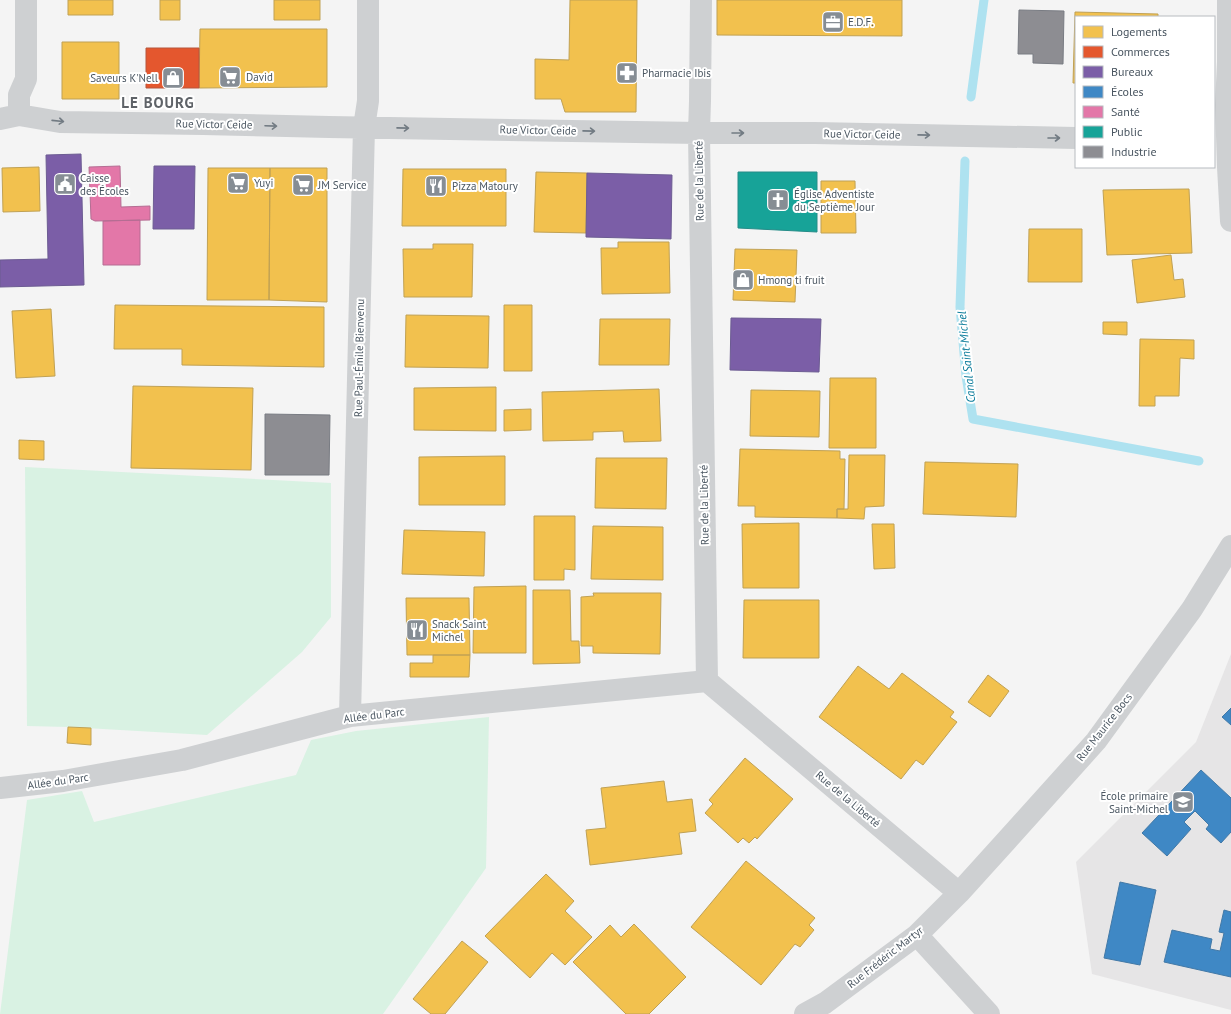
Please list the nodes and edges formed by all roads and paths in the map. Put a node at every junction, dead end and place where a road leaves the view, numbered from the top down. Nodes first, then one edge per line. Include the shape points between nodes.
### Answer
1 (26, 0) edge
2 (368, 0) edge
3 (701, 0) edge
4 (1228, 0) edge
5 (10, 117) edge
6 (364, 127) junction
7 (699, 133) junction
8 (1075, 138) edge
9 (1224, 140) edge
10 (1231, 221) edge
11 (1231, 546) edge
12 (707, 681) junction
13 (350, 716) junction
14 (0, 788) edge
15 (959, 893) junction
16 (917, 935) junction
17 (805, 1014) edge
18 (988, 1014) edge

1 - 5 street via 26,79
2 - 6 street, Rue Paul-Émile Bienvenu via 368,101
3 - 7 street, Rue de la Liberté
4 - 9 street
5 -> 6 street, Rue Victor Ceide via 60,122
6 -> 7 street, Rue Victor Ceide
6 - 13 street, Rue Paul-Émile Bienvenu
7 -> 8 street, Rue Victor Ceide
7 - 12 street, Rue de la Liberté
9 - 10 street
11 - 15 street, Rue Maurice Bocs via 1192,609 1096,741
12 - 13 street, Allée du Parc
12 - 15 street, Rue de la Liberté
13 - 14 street, Allée du Parc via 182,760 63,781
15 - 16 street, Rue Frédéric Martyr
16 - 17 street, Rue Frédéric Martyr via 825,1003
16 - 18 street

